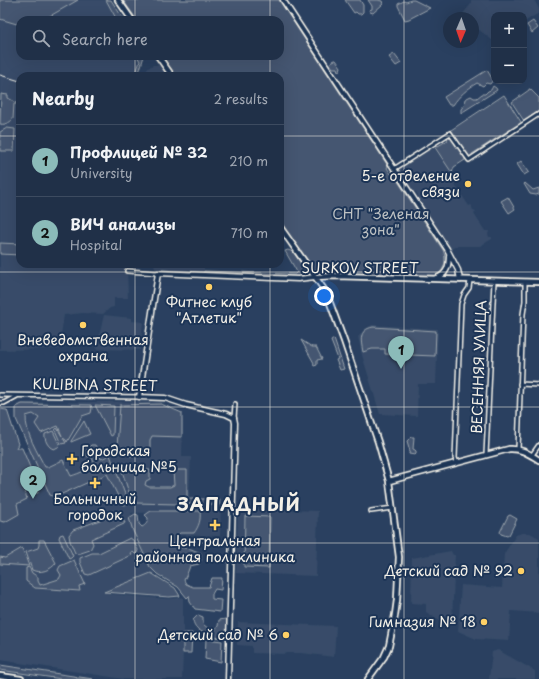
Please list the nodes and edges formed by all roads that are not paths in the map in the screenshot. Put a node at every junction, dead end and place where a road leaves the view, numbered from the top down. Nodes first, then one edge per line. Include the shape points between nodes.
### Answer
1 (118, 0) edge
2 (283, 0) edge
3 (129, 16) edge
4 (161, 60) edge
5 (169, 72) edge
6 (539, 114) edge
7 (394, 169) junction
8 (284, 233) edge
9 (446, 249) junction
10 (127, 271) dead end
11 (158, 273) junction
12 (315, 277) junction
13 (433, 279) junction
14 (460, 280) junction
15 (470, 280) junction
16 (494, 281) junction
17 (525, 282) junction
18 (539, 282) edge
19 (520, 384) junction
20 (539, 385) edge
21 (0, 395) edge
22 (19, 395) junction
23 (139, 397) junction
24 (0, 403) edge
25 (234, 404) dead end
26 (234, 418) junction
27 (539, 445) edge
28 (518, 449) junction
29 (486, 455) junction
30 (532, 455) junction
31 (539, 460) edge
32 (457, 463) junction
33 (390, 481) junction
34 (393, 508) junction
35 (371, 511) dead end
36 (0, 676) edge
37 (21, 679) edge
38 (228, 679) edge
39 (368, 679) edge

1 - 3 main road
2 - 7 street
4 - 5 main road
6 - 7 street via 468,160 450,133
7 - 9 street
8 - 12 main road
9 - 13 street via 449,257 447,270 440,277
9 - 14 street via 458,270
10 - 11 street
11 - 12 street, SURKOV STREET via 298,279
11 - 23 street
12 - 13 main road, SURKOV STREET
12 - 33 main road via 323,288 339,328
13 - 14 main road, SURKOV STREET
14 - 15 main road, SURKOV STREET
15 - 16 main road, SURKOV STREET
15 - 32 street via 461,304 455,458
16 - 17 main road, SURKOV STREET
16 - 29 street, ВЕСЕННЯЯ УЛИЦА
17 - 18 main road, SURKOV STREET
17 - 19 street
19 - 20 street
19 - 28 street
21 - 22 street, KULIBINA STREET
22 - 23 street, KULIBINA STREET
22 - 24 street
23 - 26 street, KULIBINA STREET via 165,398
25 - 26 street
26 - 38 street
27 - 30 street
28 - 29 main road
28 - 30 main road
29 - 32 main road
30 - 31 main road
32 - 33 main road
33 - 34 main road
34 - 35 street
34 - 39 main road via 399,563 395,614 387,651
36 - 37 main road

